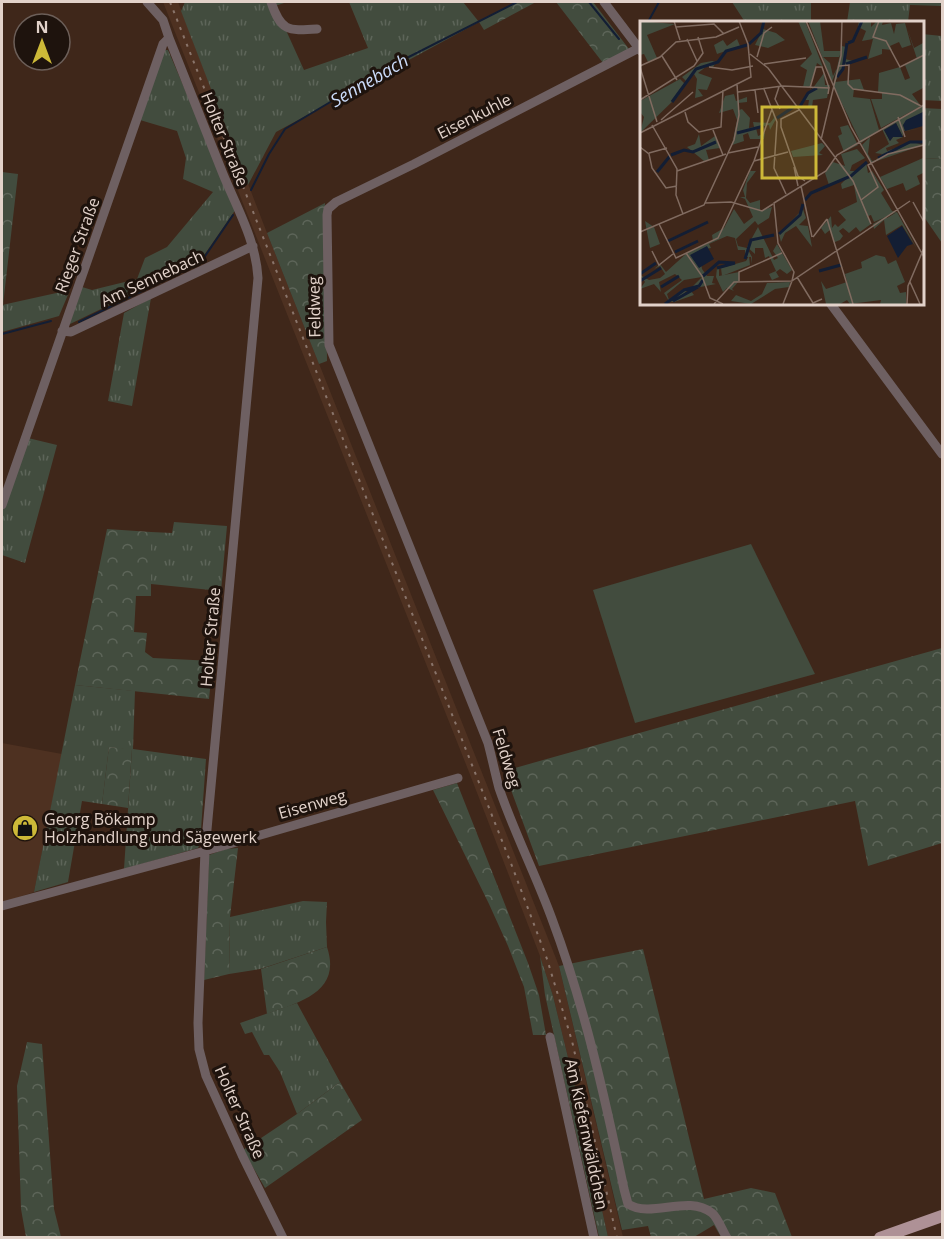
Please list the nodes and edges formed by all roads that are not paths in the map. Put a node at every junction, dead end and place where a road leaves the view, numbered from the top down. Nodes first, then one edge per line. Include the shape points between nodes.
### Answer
1 (147, 2) edge
2 (270, 2) edge
3 (604, 2) edge
4 (317, 29) dead end
5 (169, 38) junction
6 (640, 50) edge
7 (327, 215) joint
8 (253, 246) junction
9 (831, 304) edge
10 (62, 331) junction
11 (942, 454) edge
12 (2, 505) edge
13 (458, 778) dead end
14 (205, 850) junction
15 (2, 906) edge
16 (550, 1037) dead end
17 (942, 1216) edge
18 (283, 1238) edge
19 (594, 1238) edge
20 (726, 1238) edge
21 (880, 1238) edge

1 - 5 street via 163,20
2 - 4 street via 276,18 285,27 297,31
3 - 6 street
5 - 8 street, Holter Straße
5 - 10 street, Rieger Straße via 163,44
6 - 7 street, Eisenkuhle via 336,202
7 - 20 street, Feldweg via 329,345 488,743 499,787 553,920 604,1094 628,1204 640,1209 701,1207 713,1214
8 - 10 street, Am Sennebach via 71,332
8 - 14 street, Holter Straße via 258,278
9 - 11 street
10 - 12 street, Rieger Straße
13 - 14 street, Eisenweg
14 - 15 street, Eisenweg
14 - 18 street, Holter Straße via 198,996 200,1049 206,1076
16 - 19 street, Am Kiefernwäldchen
17 - 21 main road

